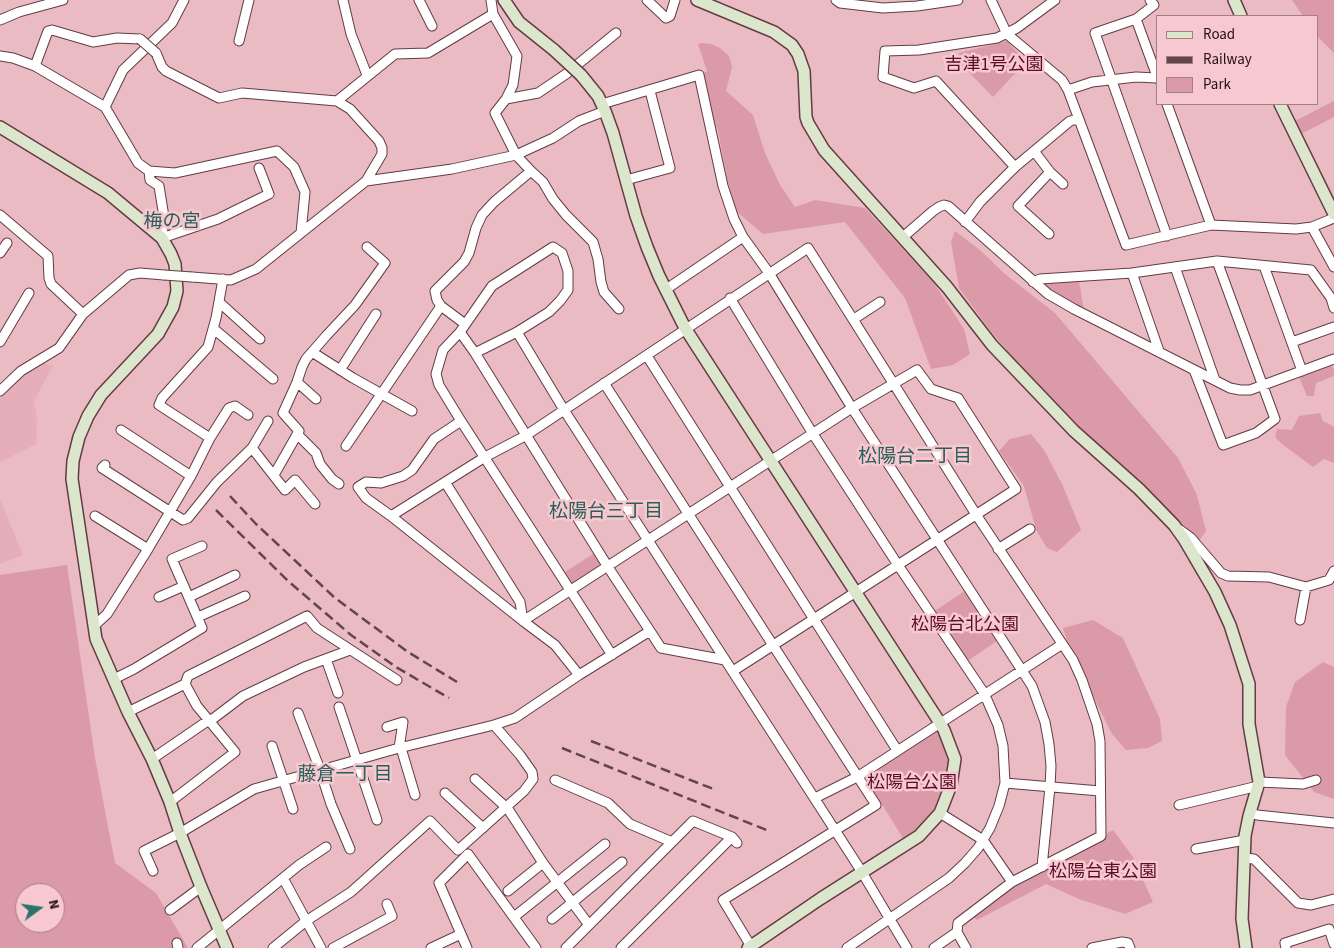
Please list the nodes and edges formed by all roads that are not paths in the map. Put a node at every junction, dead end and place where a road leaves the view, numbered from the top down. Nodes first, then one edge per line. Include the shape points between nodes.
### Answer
1 (63, 0) edge
2 (184, 0) edge
3 (249, 0) edge
4 (343, 0) edge
5 (420, 0) edge
6 (491, 0) edge
7 (504, 0) edge
8 (647, 0) edge
9 (675, 0) edge
10 (697, 0) edge
11 (836, 0) edge
12 (958, 0) edge
13 (991, 0) edge
14 (1055, 0) edge
15 (1150, 0) edge
16 (1234, 0) edge
17 (493, 14) junction
18 (1241, 15) edge
19 (1136, 19) junction
20 (0, 20) edge
21 (432, 26) dead end
22 (616, 33) dead end
23 (1007, 34) junction
24 (239, 41) dead end
25 (0, 56) edge
26 (35, 66) junction
27 (1156, 74) edge
28 (367, 75) junction
29 (1156, 79) edge
30 (1111, 80) junction
31 (1068, 90) junction
32 (650, 91) junction
33 (506, 99) junction
34 (337, 101) junction
35 (1167, 105) edge
36 (1280, 105) edge
37 (105, 107) junction
38 (604, 108) junction
39 (1078, 118) junction
40 (0, 127) edge
41 (1034, 151) junction
42 (516, 155) junction
43 (1015, 167) junction
44 (259, 168) dead end
45 (149, 171) junction
46 (531, 171) junction
47 (1050, 172) junction
48 (626, 180) junction
49 (366, 181) junction
50 (1063, 184) dead end
51 (0, 215) edge
52 (1334, 216) edge
53 (965, 222) junction
54 (1211, 225) junction
55 (1312, 227) junction
56 (301, 233) junction
57 (1049, 234) dead end
58 (1167, 236) junction
59 (743, 237) junction
60 (902, 237) junction
61 (162, 238) junction
62 (7, 244) dead end
63 (367, 247) dead end
64 (0, 253) edge
65 (1217, 261) junction
66 (1264, 266) junction
67 (1175, 267) junction
68 (1334, 267) edge
69 (769, 273) junction
70 (1132, 273) junction
71 (223, 280) junction
72 (1033, 282) junction
73 (665, 290) junction
74 (29, 293) dead end
75 (730, 298) junction
76 (219, 302) junction
77 (880, 302) dead end
78 (441, 306) junction
79 (1334, 308) edge
80 (619, 309) dead end
81 (83, 314) junction
82 (376, 314) dead end
83 (854, 319) junction
84 (1334, 326) edge
85 (462, 328) junction
86 (685, 328) junction
87 (214, 329) junction
88 (517, 332) junction
89 (260, 339) dead end
90 (0, 342) edge
91 (1292, 342) junction
92 (1159, 351) junction
93 (312, 352) junction
94 (475, 353) junction
95 (646, 356) junction
96 (1334, 359) edge
97 (340, 370) junction
98 (1194, 370) junction
99 (1302, 371) junction
100 (273, 379) dead end
101 (1215, 380) junction
102 (297, 382) junction
103 (604, 383) junction
104 (892, 383) junction
105 (1263, 386) junction
106 (0, 391) edge
107 (381, 394) junction
108 (316, 399) dead end
109 (852, 408) junction
110 (564, 410) junction
111 (412, 411) dead end
112 (248, 415) dead end
113 (268, 421) dead end
114 (461, 421) junction
115 (121, 430) dead end
116 (297, 434) junction
117 (812, 434) junction
118 (525, 436) junction
119 (210, 438) junction
120 (346, 446) dead end
121 (252, 448) junction
122 (485, 457) junction
123 (770, 462) junction
124 (105, 465) dead end
125 (274, 475) junction
126 (191, 476) junction
127 (445, 482) junction
128 (339, 484) dead end
129 (730, 487) junction
130 (315, 504) dead end
131 (169, 513) junction
132 (690, 514) junction
133 (95, 516) dead end
134 (391, 516) junction
135 (976, 516) junction
136 (1174, 525) junction
137 (1030, 529) dead end
138 (937, 540) junction
139 (648, 541) junction
140 (202, 546) dead end
141 (998, 549) junction
142 (148, 550) junction
143 (898, 565) junction
144 (608, 567) junction
145 (1334, 571) edge
146 (235, 575) dead end
147 (184, 586) junction
148 (1306, 588) junction
149 (570, 591) junction
150 (856, 593) junction
151 (245, 596) dead end
152 (159, 597) dead end
153 (189, 597) junction
154 (198, 617) junction
155 (523, 620) junction
156 (813, 620) junction
157 (1300, 620) dead end
158 (94, 626) junction
159 (650, 631) junction
160 (1062, 645) junction
161 (773, 646) junction
162 (350, 650) junction
163 (612, 655) junction
164 (326, 659) junction
165 (725, 660) junction
166 (733, 671) junction
167 (1022, 671) junction
168 (579, 676) junction
169 (114, 679) junction
170 (397, 680) dead end
171 (185, 684) junction
172 (338, 693) dead end
173 (984, 694) junction
174 (339, 707) dead end
175 (128, 712) junction
176 (298, 713) dead end
177 (210, 721) junction
178 (940, 723) junction
179 (494, 725) junction
180 (387, 727) dead end
181 (272, 746) dead end
182 (400, 748) junction
183 (897, 750) junction
184 (152, 759) junction
185 (356, 761) junction
186 (320, 771) junction
187 (857, 776) junction
188 (475, 779) dead end
189 (285, 780) junction
190 (555, 780) dead end
191 (1316, 780) dead end
192 (1005, 783) junction
193 (1258, 786) junction
194 (1050, 787) junction
195 (1100, 791) junction
196 (445, 793) dead end
197 (415, 795) dead end
198 (815, 798) junction
199 (170, 802) junction
200 (1179, 805) dead end
201 (505, 808) junction
202 (293, 809) dead end
203 (940, 813) junction
204 (1250, 813) junction
205 (377, 820) dead end
206 (1334, 823) edge
207 (483, 828) junction
208 (836, 831) junction
209 (180, 833) junction
210 (983, 840) junction
211 (1245, 840) junction
212 (672, 842) junction
213 (605, 844) dead end
214 (326, 847) dead end
215 (1196, 848) dead end
216 (350, 849) dead end
217 (1244, 858) junction
218 (622, 862) dead end
219 (543, 863) junction
220 (1042, 867) junction
221 (152, 871) dead end
222 (862, 872) junction
223 (283, 878) junction
224 (1012, 882) junction
225 (558, 883) junction
226 (201, 887) junction
227 (508, 891) dead end
228 (1334, 899) edge
229 (573, 903) junction
230 (387, 904) dead end
231 (170, 910) dead end
232 (514, 917) junction
233 (552, 919) dead end
234 (890, 920) junction
235 (306, 921) junction
236 (589, 925) junction
237 (220, 930) junction
238 (957, 932) junction
239 (461, 934) junction
240 (1334, 944) edge
241 (750, 947) edge
242 (197, 948) edge
243 (227, 948) edge
244 (273, 948) edge
245 (321, 948) edge
246 (332, 948) edge
247 (431, 948) edge
248 (467, 948) edge
249 (536, 948) edge
250 (566, 948) edge
251 (621, 948) edge
252 (847, 948) edge
253 (907, 948) edge
254 (934, 948) edge
255 (966, 948) edge
256 (1092, 948) edge
257 (1130, 948) edge
258 (1246, 948) edge
259 (1286, 948) edge

1 - 20 street
2 - 37 street via 172,23 122,70
3 - 24 street
4 - 28 street via 351,34
5 - 21 street
6 - 17 street
7 - 38 street, bridge via 519,22 581,75
8 - 9 street via 666,18 670,16
10 - 60 street via 774,32 792,45 804,71 806,117 811,130 824,150
11 - 12 street via 883,8
13 - 23 street
14 - 23 street
15 - 19 street via 1154,5
16 - 18 street
17 - 28 street via 428,53 395,54
17 - 33 street via 517,56 513,85
19 - 27 street
19 - 30 street via 1095,33
22 - 33 street via 566,74 538,92
23 - 31 street via 1062,80
23 - 43 street via 919,50 885,51 883,77 914,88 936,81
25 - 26 street
26 - 34 street, bridge via 48,31 93,42 140,39 156,54 166,71 219,98 242,94
26 - 37 street
28 - 34 street
29 - 30 street
30 - 31 street
30 - 58 street
31 - 39 street
32 - 38 street
32 - 48 street via 670,168
32 - 59 street via 698,75 723,186
33 - 42 street via 495,113
34 - 49 street via 350,109 382,148 382,154
35 - 54 street
36 - 52 street
37 - 45 street via 138,163
38 - 42 street
38 - 48 street
39 - 41 street
39 - 58 street via 1126,245
40 - 61 street via 108,193
41 - 43 street
41 - 47 street
42 - 46 street
42 - 49 street via 452,169
43 - 53 street
44 - 61 street via 269,194 218,219
45 - 56 street via 176,173 277,151 294,167 305,192
45 - 61 street via 150,180 159,186 164,217
46 - 78 street via 482,215 464,262 435,291
46 - 80 street via 543,182 566,215 593,242 600,282
47 - 50 street
47 - 57 street via 1018,206
48 - 73 street via 647,247
49 - 56 street
51 - 81 street via 48,256 51,284
52 - 55 street
53 - 60 street via 944,205
53 - 72 street
54 - 55 street
54 - 58 street
55 - 68 street
56 - 71 street via 256,269 231,280
59 - 69 street
59 - 73 street
60 - 136 street via 947,287 992,345 1074,431
61 - 158 street via 174,264 177,291 173,307 158,334 101,395 79,437 73,462 74,498
62 - 64 street
63 - 93 street via 385,263 355,305
65 - 66 street
65 - 67 street
65 - 105 street
66 - 79 street via 1311,270
66 - 91 street
67 - 70 street
67 - 101 street
69 - 75 street
69 - 83 street via 808,248
69 - 109 street
70 - 72 street
70 - 92 street
71 - 76 street
71 - 81 street, bridge via 140,272 130,275
72 - 92 street via 1074,309
73 - 86 street
74 - 90 street
75 - 86 street
75 - 117 street
76 - 87 street
76 - 89 street
77 - 83 street
78 - 85 street
78 - 107 street
81 - 106 street via 59,348 21,371
82 - 97 street
83 - 104 street
84 - 91 street
85 - 88 street via 492,286 553,247 562,253 568,271 568,290 549,312
85 - 94 street
85 - 114 street via 443,350 436,374 439,385
86 - 95 street
86 - 123 street
87 - 100 street
87 - 119 street via 208,347 159,405
88 - 94 street
88 - 110 street
91 - 99 street
92 - 98 street
93 - 97 street
93 - 102 street
94 - 118 street
95 - 103 street
95 - 129 street
96 - 99 street
97 - 107 street
98 - 101 street
98 - 105 street via 1223,445 1256,434 1275,419
99 - 105 street
101 - 105 street via 1240,390
102 - 108 street
102 - 116 street via 283,413 299,431
103 - 110 street
103 - 132 street
104 - 109 street
104 - 135 street
104 - 135 street via 917,370 931,389 958,398 1016,489
107 - 111 street
107 - 120 street
109 - 117 street
109 - 138 street
110 - 118 street
110 - 139 street
112 - 119 street via 235,406 229,408
113 - 121 street
114 - 122 street
114 - 134 street via 434,439 412,470 403,476 381,483 366,482 358,487 366,498
115 - 126 street
116 - 125 street
116 - 128 street
117 - 123 street
117 - 143 street
118 - 122 street
118 - 144 street
119 - 126 street
121 - 125 street
121 - 131 street via 216,482 188,518 184,520
122 - 127 street
122 - 149 street
123 - 129 street
123 - 150 street
124 - 131 street via 102,468
125 - 130 street via 286,490 295,480
126 - 131 street
127 - 134 street
127 - 155 street via 520,602
129 - 132 street
129 - 156 street
131 - 142 street
132 - 139 street
132 - 161 street
133 - 142 street
134 - 155 street
135 - 138 street
135 - 141 street
136 - 148 street via 1191,538 1221,573 1244,578 1269,578
136 - 193 street via 1215,592 1230,625 1249,684 1249,724
137 - 141 street
138 - 143 street
138 - 167 street
139 - 144 street
139 - 165 street
140 - 147 street via 172,560
141 - 160 street
142 - 158 street via 107,614
143 - 150 street
143 - 173 street
144 - 149 street
144 - 159 street
145 - 148 street via 1329,580
146 - 153 street
147 - 152 street
147 - 153 street
148 - 157 street
149 - 155 street
149 - 163 street
150 - 156 street
150 - 178 street
151 - 154 street
153 - 154 street
154 - 169 street via 202,628
155 - 168 street via 555,644
156 - 161 street
156 - 183 street
158 - 169 street via 96,639
159 - 163 street
159 - 165 street via 661,648
160 - 167 street
160 - 195 street via 1082,680 1097,724
161 - 166 street
161 - 187 street
162 - 164 street
162 - 170 street
162 - 171 street via 317,628 307,616 188,676
163 - 168 street
164 - 172 street
164 - 177 street via 243,696
165 - 166 street
166 - 198 street
167 - 173 street
167 - 194 street via 1032,686 1045,722
168 - 179 street via 515,718
169 - 175 street
171 - 175 street
171 - 177 street
173 - 178 street
173 - 192 street via 998,725 1003,746
174 - 185 street
175 - 184 street
176 - 186 street
177 - 184 street
177 - 199 street via 235,752
178 - 183 street
178 - 203 street via 955,759 951,785
179 - 182 street
179 - 201 street via 520,755 533,779
180 - 182 street via 403,722
181 - 189 street
182 - 185 street
182 - 197 street
183 - 187 street
184 - 199 street
185 - 186 street
185 - 205 street
186 - 189 street
186 - 216 street
187 - 198 street
187 - 208 street via 876,805
188 - 201 street
189 - 202 street
189 - 209 street via 254,789
190 - 212 street via 608,803 630,824
191 - 193 street via 1303,784
192 - 194 street
192 - 210 street via 999,806
193 - 200 street
193 - 204 street
194 - 195 street
194 - 220 street
195 - 220 street via 1101,836
196 - 207 street
198 - 208 street
199 - 209 street
201 - 207 street
201 - 219 street
203 - 210 street
203 - 222 street via 919,836
204 - 206 street
204 - 211 street
207 - 235 street via 458,850 430,821 351,892
208 - 222 street
208 - 241 street via 723,900
209 - 221 street via 144,851
209 - 226 street
210 - 224 street
210 - 234 street via 949,878
211 - 215 street
211 - 217 street
212 - 236 street
212 - 251 street via 693,821 735,840
213 - 225 street
214 - 223 street
217 - 228 street via 1254,859 1298,903 1311,905
217 - 258 street via 1242,919
218 - 229 street
219 - 225 street
219 - 227 street
220 - 224 street
222 - 234 street
222 - 241 street
223 - 235 street
223 - 237 street
224 - 238 street via 958,923
225 - 229 street
225 - 232 street
226 - 231 street
226 - 237 street
229 - 233 street
229 - 236 street
230 - 246 street via 392,916
232 - 239 street via 468,854 439,883
232 - 249 street
234 - 252 street
234 - 253 street
235 - 244 street
235 - 245 street
236 - 250 street
237 - 242 street
237 - 243 street
238 - 254 street
238 - 255 street
239 - 247 street
239 - 248 street
240 - 259 street via 1329,929 1285,943
256 - 257 street via 1122,942 1128,943

